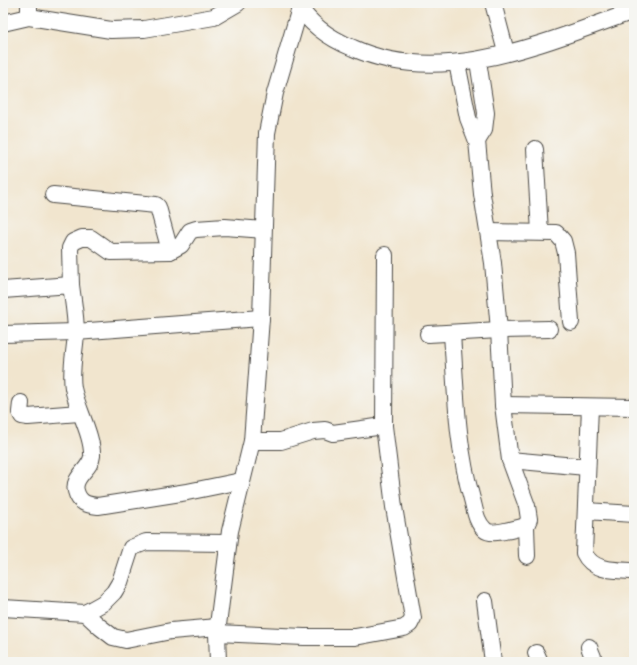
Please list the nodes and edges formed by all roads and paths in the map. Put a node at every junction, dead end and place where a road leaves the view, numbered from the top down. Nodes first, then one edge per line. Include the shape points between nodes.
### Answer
1 (238, 3) edge
2 (493, 3) edge
3 (298, 5) edge
4 (29, 10) edge
5 (634, 11) edge
6 (3, 23) edge
7 (506, 52) junction
8 (478, 61) junction
9 (457, 64) junction
10 (477, 141) junction
11 (535, 149) dead end
12 (53, 195) dead end
13 (263, 230) junction
14 (489, 232) junction
15 (540, 232) junction
16 (170, 251) junction
17 (385, 254) dead end
18 (71, 285) junction
19 (3, 290) edge
20 (261, 318) junction
21 (571, 322) dead end
22 (548, 329) dead end
23 (499, 330) junction
24 (76, 332) junction
25 (3, 334) edge
26 (428, 334) dead end
27 (452, 334) junction
28 (21, 403) dead end
29 (503, 405) junction
30 (590, 407) junction
31 (634, 407) edge
32 (79, 413) junction
33 (384, 426) junction
34 (252, 441) junction
35 (510, 460) junction
36 (586, 467) junction
37 (241, 481) junction
38 (586, 511) junction
39 (634, 514) edge
40 (526, 526) junction
41 (228, 543) junction
42 (527, 556) dead end
43 (634, 572) edge
44 (485, 601) dead end
45 (3, 608) edge
46 (85, 613) junction
47 (217, 630) junction
48 (589, 646) dead end
49 (218, 662) edge
50 (493, 662) edge
51 (595, 662) edge

1 - 4 street via 214,17 144,30 111,30
2 - 7 street
3 - 9 street via 329,37 373,58 402,63
3 - 13 street via 267,133
4 - 6 street
5 - 7 street via 562,37
7 - 8 street
8 - 9 street
8 - 10 street via 486,113 484,130
9 - 10 street via 468,118
10 - 14 street
11 - 15 street
12 - 16 street via 156,205
13 - 16 street via 225,227 196,229 190,231 181,245
13 - 20 street
14 - 15 street
14 - 23 street
15 - 21 street via 556,233 563,241
16 - 18 street via 111,252 91,238 82,238 73,242 70,248
17 - 33 street
18 - 19 street
18 - 24 street
20 - 24 street
20 - 34 street
22 - 23 street
23 - 27 street
23 - 29 street
24 - 25 street
24 - 32 street via 73,386
26 - 27 street
27 - 40 street via 461,458 478,521 485,530 492,532
28 - 32 street via 22,416
29 - 30 street
29 - 35 street
30 - 31 street
30 - 36 street
32 - 37 street via 90,441 92,457 75,488 78,498 85,505 105,505
33 - 34 street via 333,432 313,431 281,441
33 - 47 street via 412,618 410,624 404,628 355,637 304,637
34 - 37 street
35 - 36 street
35 - 40 street via 527,506 529,519
36 - 38 street
37 - 41 street
38 - 39 street
38 - 43 street via 584,553 589,561 598,568
40 - 42 street
41 - 46 street via 136,544 131,548 114,592 104,603
41 - 47 street
44 - 50 street
45 - 46 street
46 - 47 street via 113,637 126,640 171,631
47 - 49 street
48 - 51 street

